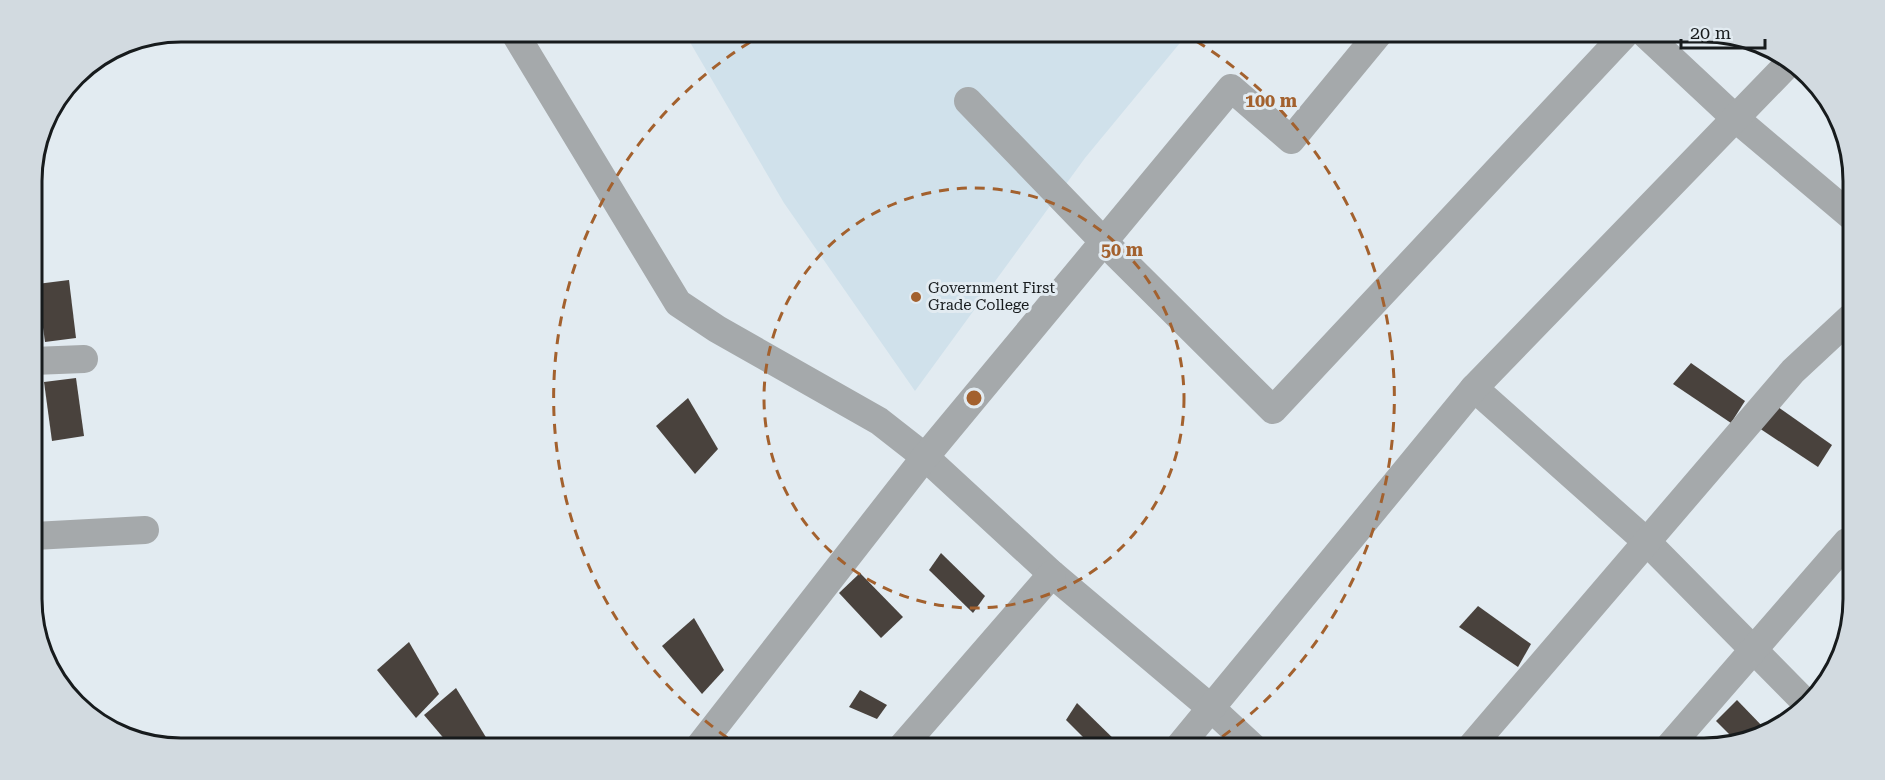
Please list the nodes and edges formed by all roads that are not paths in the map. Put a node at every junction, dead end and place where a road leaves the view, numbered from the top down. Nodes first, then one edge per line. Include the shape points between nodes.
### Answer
1 (520, 42) edge
2 (1372, 42) edge
3 (1618, 42) edge
4 (1654, 42) edge
5 (1784, 68) edge
6 (968, 101) dead end
7 (1735, 118) junction
8 (1843, 209) edge
9 (1104, 242) junction
10 (1843, 325) edge
11 (84, 359) dead end
12 (42, 361) edge
13 (1474, 388) junction
14 (925, 457) junction
15 (145, 530) dead end
16 (42, 536) edge
17 (1647, 542) junction
18 (1843, 547) edge
19 (1052, 574) junction
20 (1754, 650) junction
21 (1801, 698) edge
22 (1212, 709) junction
23 (706, 738) edge
24 (910, 738) edge
25 (1187, 738) edge
26 (1243, 738) edge
27 (1479, 738) edge
28 (1677, 738) edge

1 - 14 street via 678,303 879,421
2 - 9 street via 1291,140 1231,88
3 - 9 street via 1272,410
4 - 7 street
5 - 7 street
6 - 9 street
7 - 8 street
7 - 13 street
9 - 14 street
10 - 17 street via 1793,371
11 - 12 street
13 - 17 street
13 - 22 street
14 - 19 street
14 - 23 street
15 - 16 street
17 - 20 street
17 - 27 street
18 - 20 street
19 - 22 street
19 - 24 street
20 - 21 street
20 - 28 street
22 - 25 street
22 - 26 street

